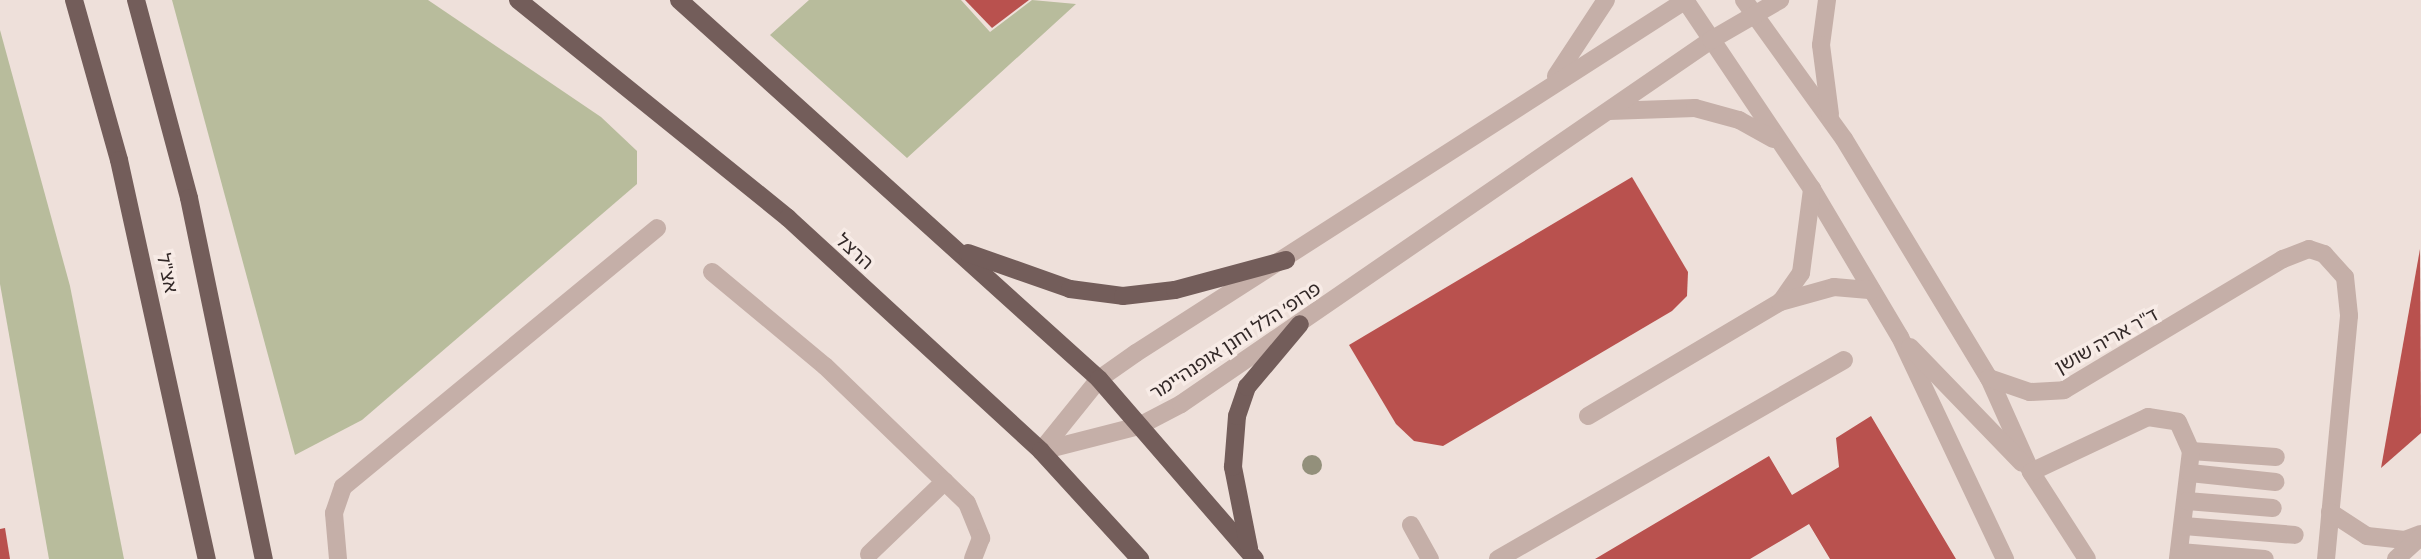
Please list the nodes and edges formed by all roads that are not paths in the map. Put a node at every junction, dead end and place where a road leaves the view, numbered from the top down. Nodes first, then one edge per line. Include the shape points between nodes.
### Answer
1 (74, 0) edge
2 (136, 0) edge
3 (518, 0) edge
4 (679, 0) edge
5 (1606, 0) edge
6 (1685, 0) edge
7 (1744, 0) edge
8 (1780, 0) edge
9 (1827, 0) edge
10 (1756, 14) junction
11 (1711, 40) junction
12 (1546, 88) junction
13 (1606, 111) junction
14 (1831, 117) junction
15 (1788, 153) junction
16 (1812, 189) junction
17 (657, 228) dead end
18 (957, 248) junction
19 (1286, 260) junction
20 (712, 272) dead end
21 (1872, 290) junction
22 (1780, 302) junction
23 (1300, 324) junction
24 (1900, 337) junction
25 (1844, 360) dead end
26 (1989, 378) junction
27 (1099, 379) junction
28 (1588, 416) dead end
29 (1139, 426) junction
30 (2191, 450) junction
31 (1041, 451) junction
32 (2276, 457) dead end
33 (2031, 472) junction
34 (2190, 474) junction
35 (945, 481) junction
36 (2276, 482) dead end
37 (2187, 501) junction
38 (2273, 508) dead end
39 (2330, 512) junction
40 (1411, 525) dead end
41 (2184, 526) junction
42 (2295, 535) dead end
43 (2421, 535) edge
44 (869, 554) dead end
45 (1252, 555) edge
46 (2179, 555) edge
47 (207, 559) edge
48 (264, 559) edge
49 (338, 559) edge
50 (973, 559) edge
51 (1140, 559) edge
52 (1430, 559) edge
53 (1498, 559) edge
54 (2005, 559) edge
55 (2087, 559) edge
56 (2265, 559) edge
57 (2326, 559) edge
58 (2396, 559) edge

1 - 47 main road, אצ"ל via 149,284
2 - 48 main road, אצ"ל via 189,198
3 - 31 main road, הרצל via 788,218
4 - 18 main road
5 - 12 street
6 - 11 street
6 - 12 street, פרופ׳ הלל וחנן אופנהיימר
7 - 10 street
8 - 10 street, פרופ׳ הלל וחנן אופנהיימר
9 - 14 street via 1821,45
10 - 11 street, פרופ׳ הלל וחנן אופנהיימר
10 - 14 street
11 - 13 street, פרופ׳ הלל וחנן אופנהיימר
11 - 15 street
12 - 19 street, פרופ׳ הלל וחנן אופנהיימר
13 - 15 street via 1678,106 1713,112 1761,130
13 - 23 street, פרופ׳ הלל וחנן אופנהיימר
14 - 26 street
15 - 16 street
16 - 21 street
16 - 22 street via 1801,273
17 - 49 street via 343,487 334,513
18 - 19 main road via 1030,278 1123,296 1175,290
18 - 27 main road
19 - 27 street, פרופ׳ הלל וחנן אופנהיימר
20 - 35 street via 825,366
21 - 22 street via 1834,287
21 - 24 street
22 - 28 street
23 - 29 street, פרופ׳ הלל וחנן אופנהיימר
23 - 45 main road via 1247,387 1237,416 1233,467
24 - 33 street
24 - 54 street
25 - 53 street
26 - 33 street
26 - 39 street, ד"ר אריה שושן via 2030,392 2064,390 2283,259 2309,249 2324,254 2345,277 2348,293
27 - 29 main road
27 - 31 street, פרופ׳ הלל וחנן אופנהיימר
29 - 31 street, פרופ׳ הלל וחנן אופנהיימר
29 - 45 main road
30 - 32 street
30 - 33 street via 2183,426 2169,418 2148,417
30 - 34 street
31 - 51 main road, הרצל
33 - 55 street
34 - 36 street
34 - 37 street
35 - 44 street
35 - 50 street via 976,515 981,538
37 - 38 street
37 - 41 street
39 - 43 street via 2367,536 2405,540
39 - 57 street, ד"ר אריה שושן
40 - 52 street
41 - 42 street
41 - 46 street
43 - 58 street
46 - 56 street

